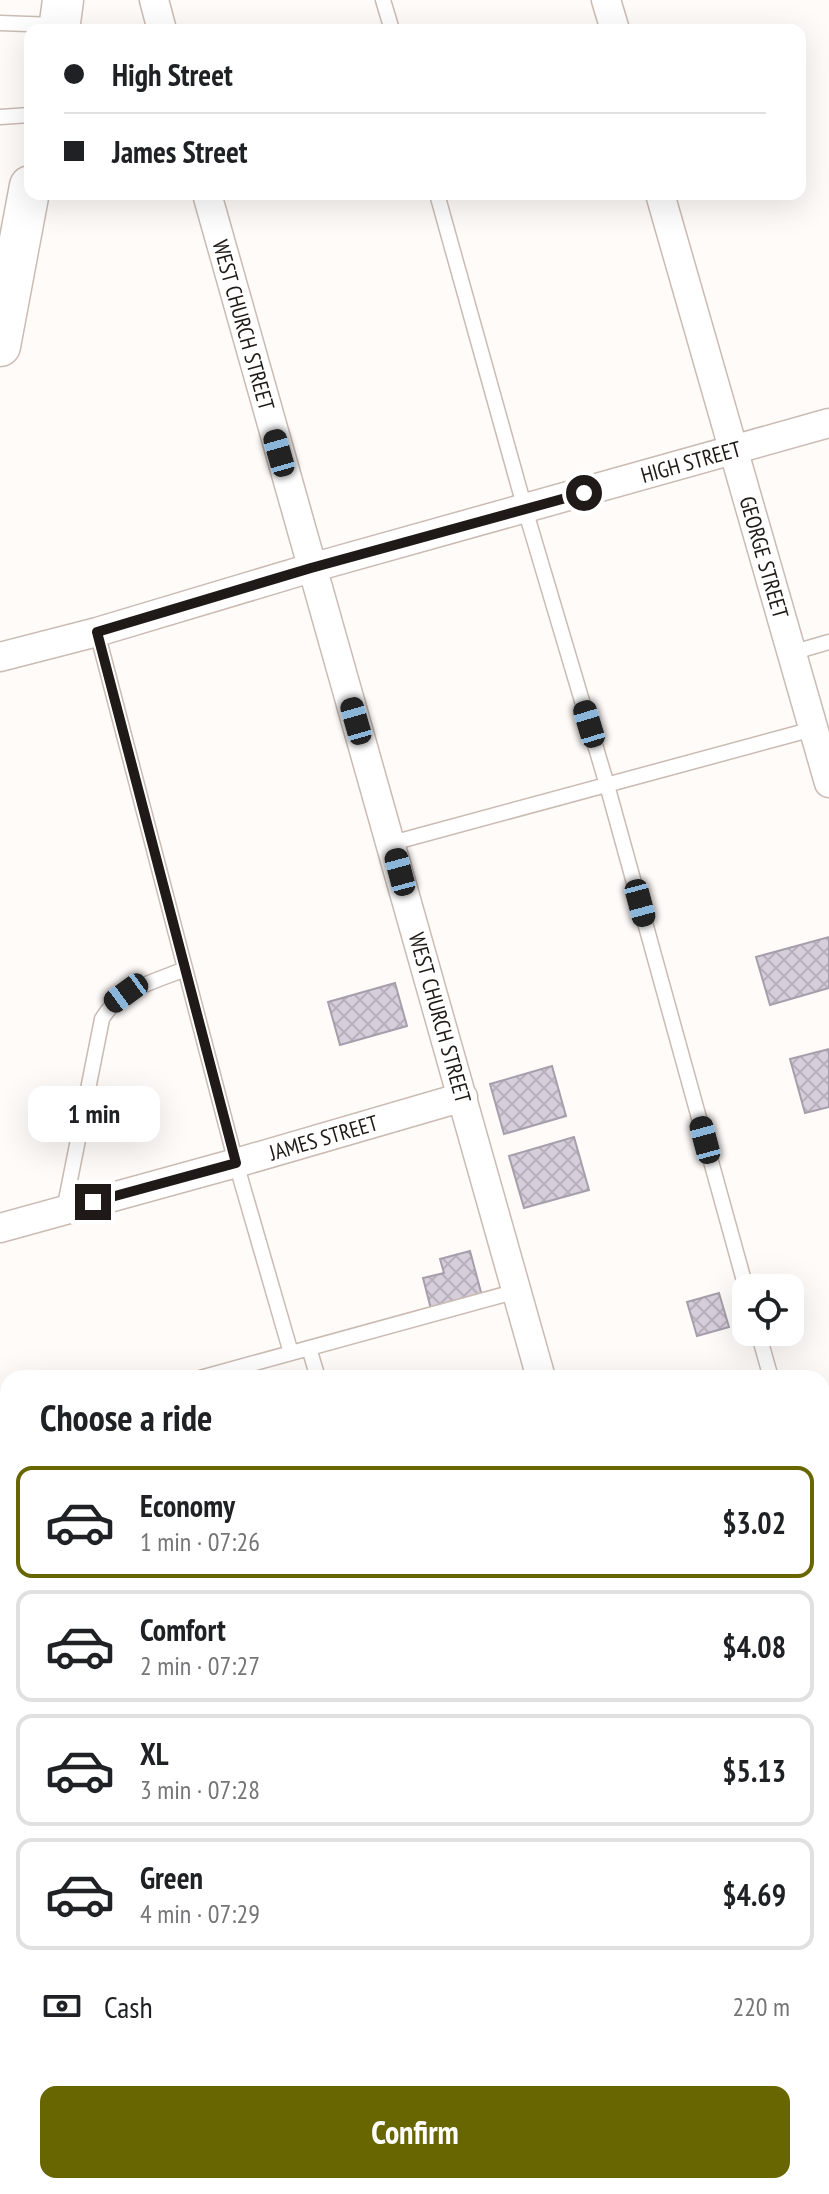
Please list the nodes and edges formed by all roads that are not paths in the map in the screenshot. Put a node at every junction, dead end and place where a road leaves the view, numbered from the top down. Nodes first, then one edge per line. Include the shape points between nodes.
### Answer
1 (154, 0) edge
2 (383, 0) edge
3 (606, 0) edge
4 (64, 14) edge
5 (0, 23) edge
6 (160, 24) edge
7 (390, 24) edge
8 (613, 24) edge
9 (24, 115) edge
10 (0, 117) edge
11 (27, 200) edge
12 (209, 200) edge
13 (439, 200) edge
14 (662, 200) edge
15 (0, 346) edge
16 (829, 423) edge
17 (732, 451) junction
18 (525, 509) junction
19 (311, 568) junction
20 (97, 632) junction
21 (829, 642) edge
22 (791, 653) junction
23 (0, 657) edge
24 (813, 729) junction
25 (829, 783) edge
26 (607, 785) junction
27 (392, 843) junction
28 (185, 969) junction
29 (463, 1097) junction
30 (236, 1163) junction
31 (64, 1210) junction
32 (0, 1228) edge
33 (742, 1274) edge
34 (517, 1291) junction
35 (762, 1346) edge
36 (309, 1348) junction
37 (291, 1353) junction
38 (229, 1370) edge
39 (316, 1370) edge
40 (539, 1370) edge
41 (769, 1370) edge

1 - 6 street
2 - 7 lane
3 - 8 street
4 - 5 lane
9 - 10 lane
11 - 15 main road
12 - 19 street, WEST CHURCH STREET
13 - 18 lane
14 - 17 street, GEORGE STREET
16 - 17 street, HIGH STREET
17 - 18 street, HIGH STREET
17 - 22 street, GEORGE STREET
18 - 19 street, HIGH STREET
18 - 26 lane
19 - 20 street, HIGH STREET
19 - 27 street, WEST CHURCH STREET
20 - 23 street, HIGH STREET
20 - 28 lane
21 - 22 lane
22 - 24 street, GEORGE STREET
24 - 25 street, GEORGE STREET
24 - 26 lane
26 - 27 lane
26 - 33 lane
27 - 29 street, WEST CHURCH STREET
28 - 30 lane
28 - 31 lane via 126,993 110,1004 102,1019
29 - 30 street, JAMES STREET
29 - 34 street, WEST CHURCH STREET
30 - 31 street, JAMES STREET
30 - 37 lane
31 - 32 street, JAMES STREET
34 - 36 lane
34 - 40 street, WEST CHURCH STREET
35 - 41 lane
36 - 37 lane
36 - 39 lane
37 - 38 lane

